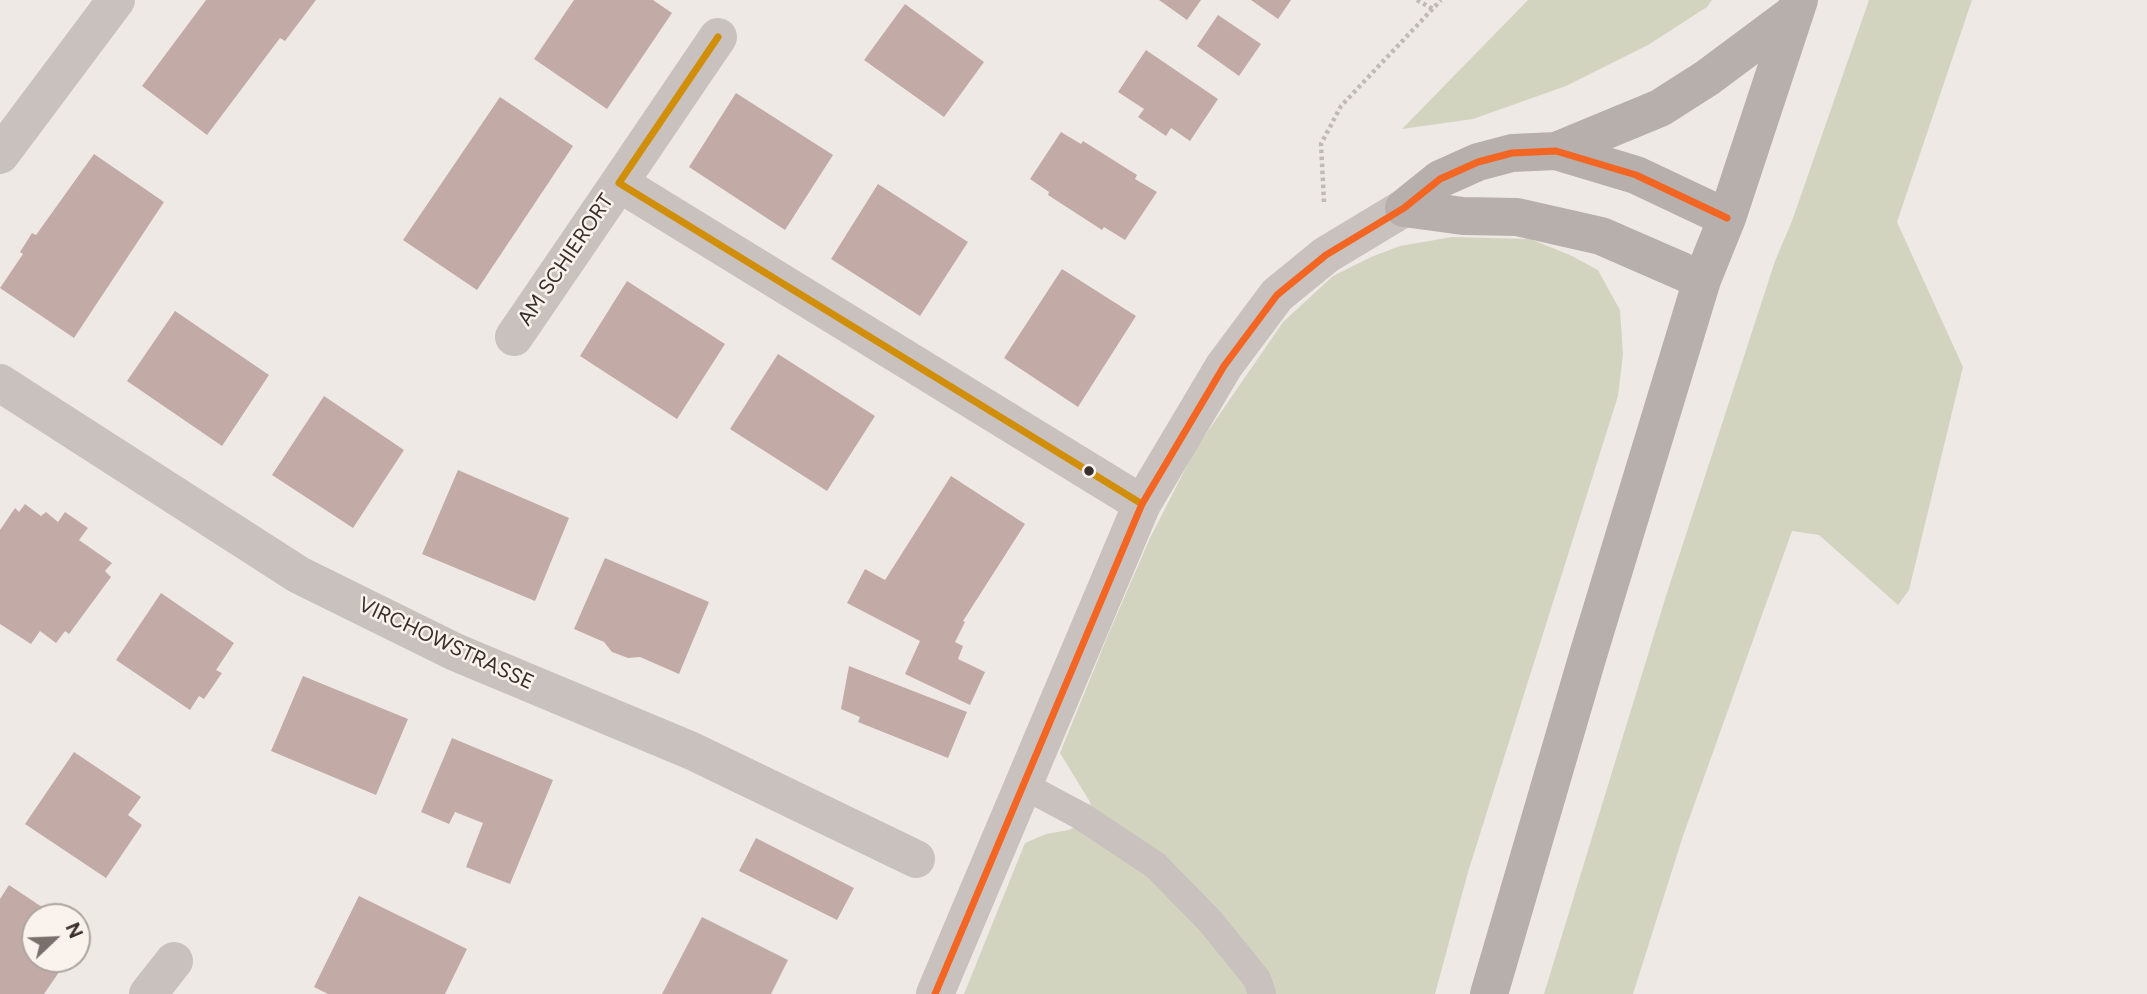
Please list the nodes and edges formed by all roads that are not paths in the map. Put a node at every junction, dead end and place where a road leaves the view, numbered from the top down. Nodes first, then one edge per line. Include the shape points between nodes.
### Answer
1 (117, 0) edge
2 (1796, 7) edge
3 (718, 37) dead end
4 (1556, 151) junction
5 (0, 155) edge
6 (619, 183) junction
7 (1404, 208) junction
8 (1727, 218) junction
9 (1702, 279) junction
10 (514, 337) dead end
11 (0, 383) edge
12 (1142, 504) junction
13 (1023, 785) junction
14 (916, 859) dead end
15 (174, 961) dead end
16 (148, 994) edge
17 (935, 994) edge
18 (1262, 994) edge
19 (1489, 994) edge

1 - 5 street
2 - 4 main road via 1707,78 1660,108
2 - 8 main road
3 - 6 street, AM SCHIERORT
4 - 7 main road via 1512,153 1478,162 1440,178
4 - 8 main road via 1636,175
6 - 10 street, AM SCHIERORT
6 - 12 street, AM SCHIERORT
7 - 9 main road via 1517,217 1601,236
7 - 12 street via 1326,255 1277,295 1224,366
8 - 9 main road
9 - 19 main road
11 - 14 street, VIRCHOWSTRASSE via 299,575 455,652 692,751
12 - 13 street
13 - 17 street
13 - 18 lane via 1155,864 1210,921 1257,979
15 - 16 street

